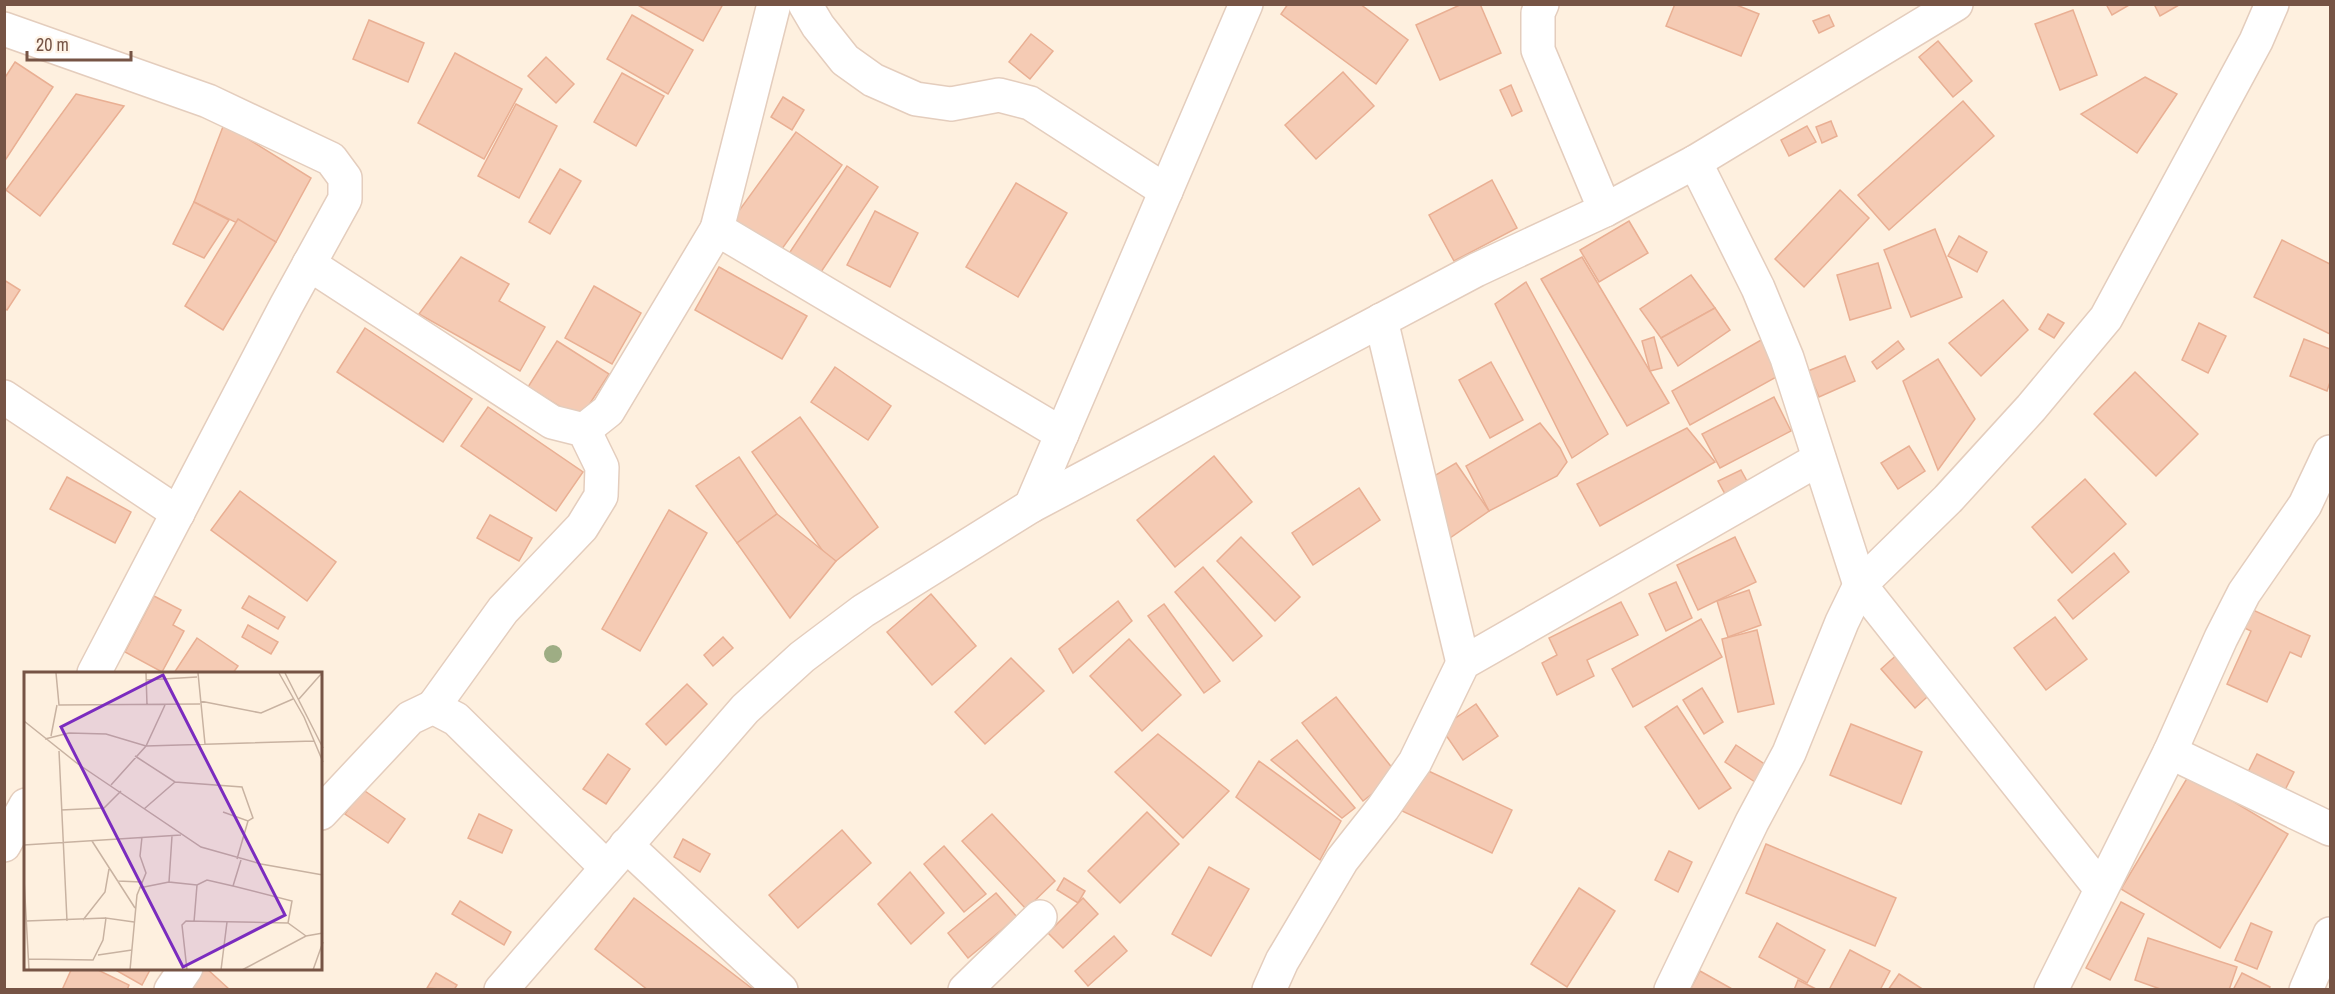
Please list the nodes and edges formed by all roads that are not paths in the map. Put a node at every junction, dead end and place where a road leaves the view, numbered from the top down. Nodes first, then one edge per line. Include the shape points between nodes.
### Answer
1 (774, 4) edge
2 (1246, 4) edge
3 (1542, 4) edge
4 (1956, 4) edge
5 (2272, 4) edge
6 (817, 12) edge
7 (4, 30) edge
8 (1695, 162) junction
9 (1166, 191) junction
10 (1605, 210) junction
11 (717, 229) junction
12 (309, 264) junction
13 (1381, 320) junction
14 (4, 397) edge
15 (584, 430) junction
16 (1062, 434) junction
17 (2331, 452) edge
18 (1819, 459) junction
19 (1030, 506) junction
20 (178, 513) junction
21 (1860, 585) junction
22 (1463, 663) junction
23 (95, 672) edge
24 (433, 707) junction
25 (2170, 752) junction
26 (24, 809) edge
27 (322, 812) edge
28 (2331, 829) edge
29 (4, 845) edge
30 (616, 856) junction
31 (2101, 889) junction
32 (1041, 917) dead end
33 (2331, 934) edge
34 (185, 970) edge
35 (171, 990) edge
36 (501, 990) edge
37 (781, 990) edge
38 (965, 990) edge
39 (1269, 990) edge
40 (1671, 990) edge
41 (2051, 990) edge
42 (2306, 990) edge

1 - 11 street
2 - 9 street
3 - 10 street via 1538,13 1538,51
4 - 8 street
5 - 21 street via 2256,41 2106,318 1948,499
6 - 9 street via 845,60 873,80 916,99 951,104 999,95 1030,103
7 - 12 street via 208,101 331,159 345,178 345,199
8 - 10 street
8 - 18 street via 1758,288 1787,358
9 - 16 street
10 - 13 street via 1476,270
11 - 15 street via 608,411
11 - 16 street
12 - 15 street via 552,422
12 - 20 street
13 - 19 street
13 - 22 street
14 - 20 street
15 - 24 street via 602,467 601,496 582,527 503,610
16 - 19 street
17 - 25 street via 2305,505 2244,593
18 - 21 street
18 - 22 street
19 - 30 street via 863,611 802,657 745,709
20 - 23 street
21 - 31 street
21 - 40 street via 1789,753
22 - 39 street via 1415,762 1342,860
24 - 27 street via 410,718
24 - 30 street via 456,719
25 - 28 street
25 - 31 street
26 - 29 street
30 - 36 street
30 - 37 street
31 - 41 street
32 - 38 street
33 - 42 street
34 - 35 street

